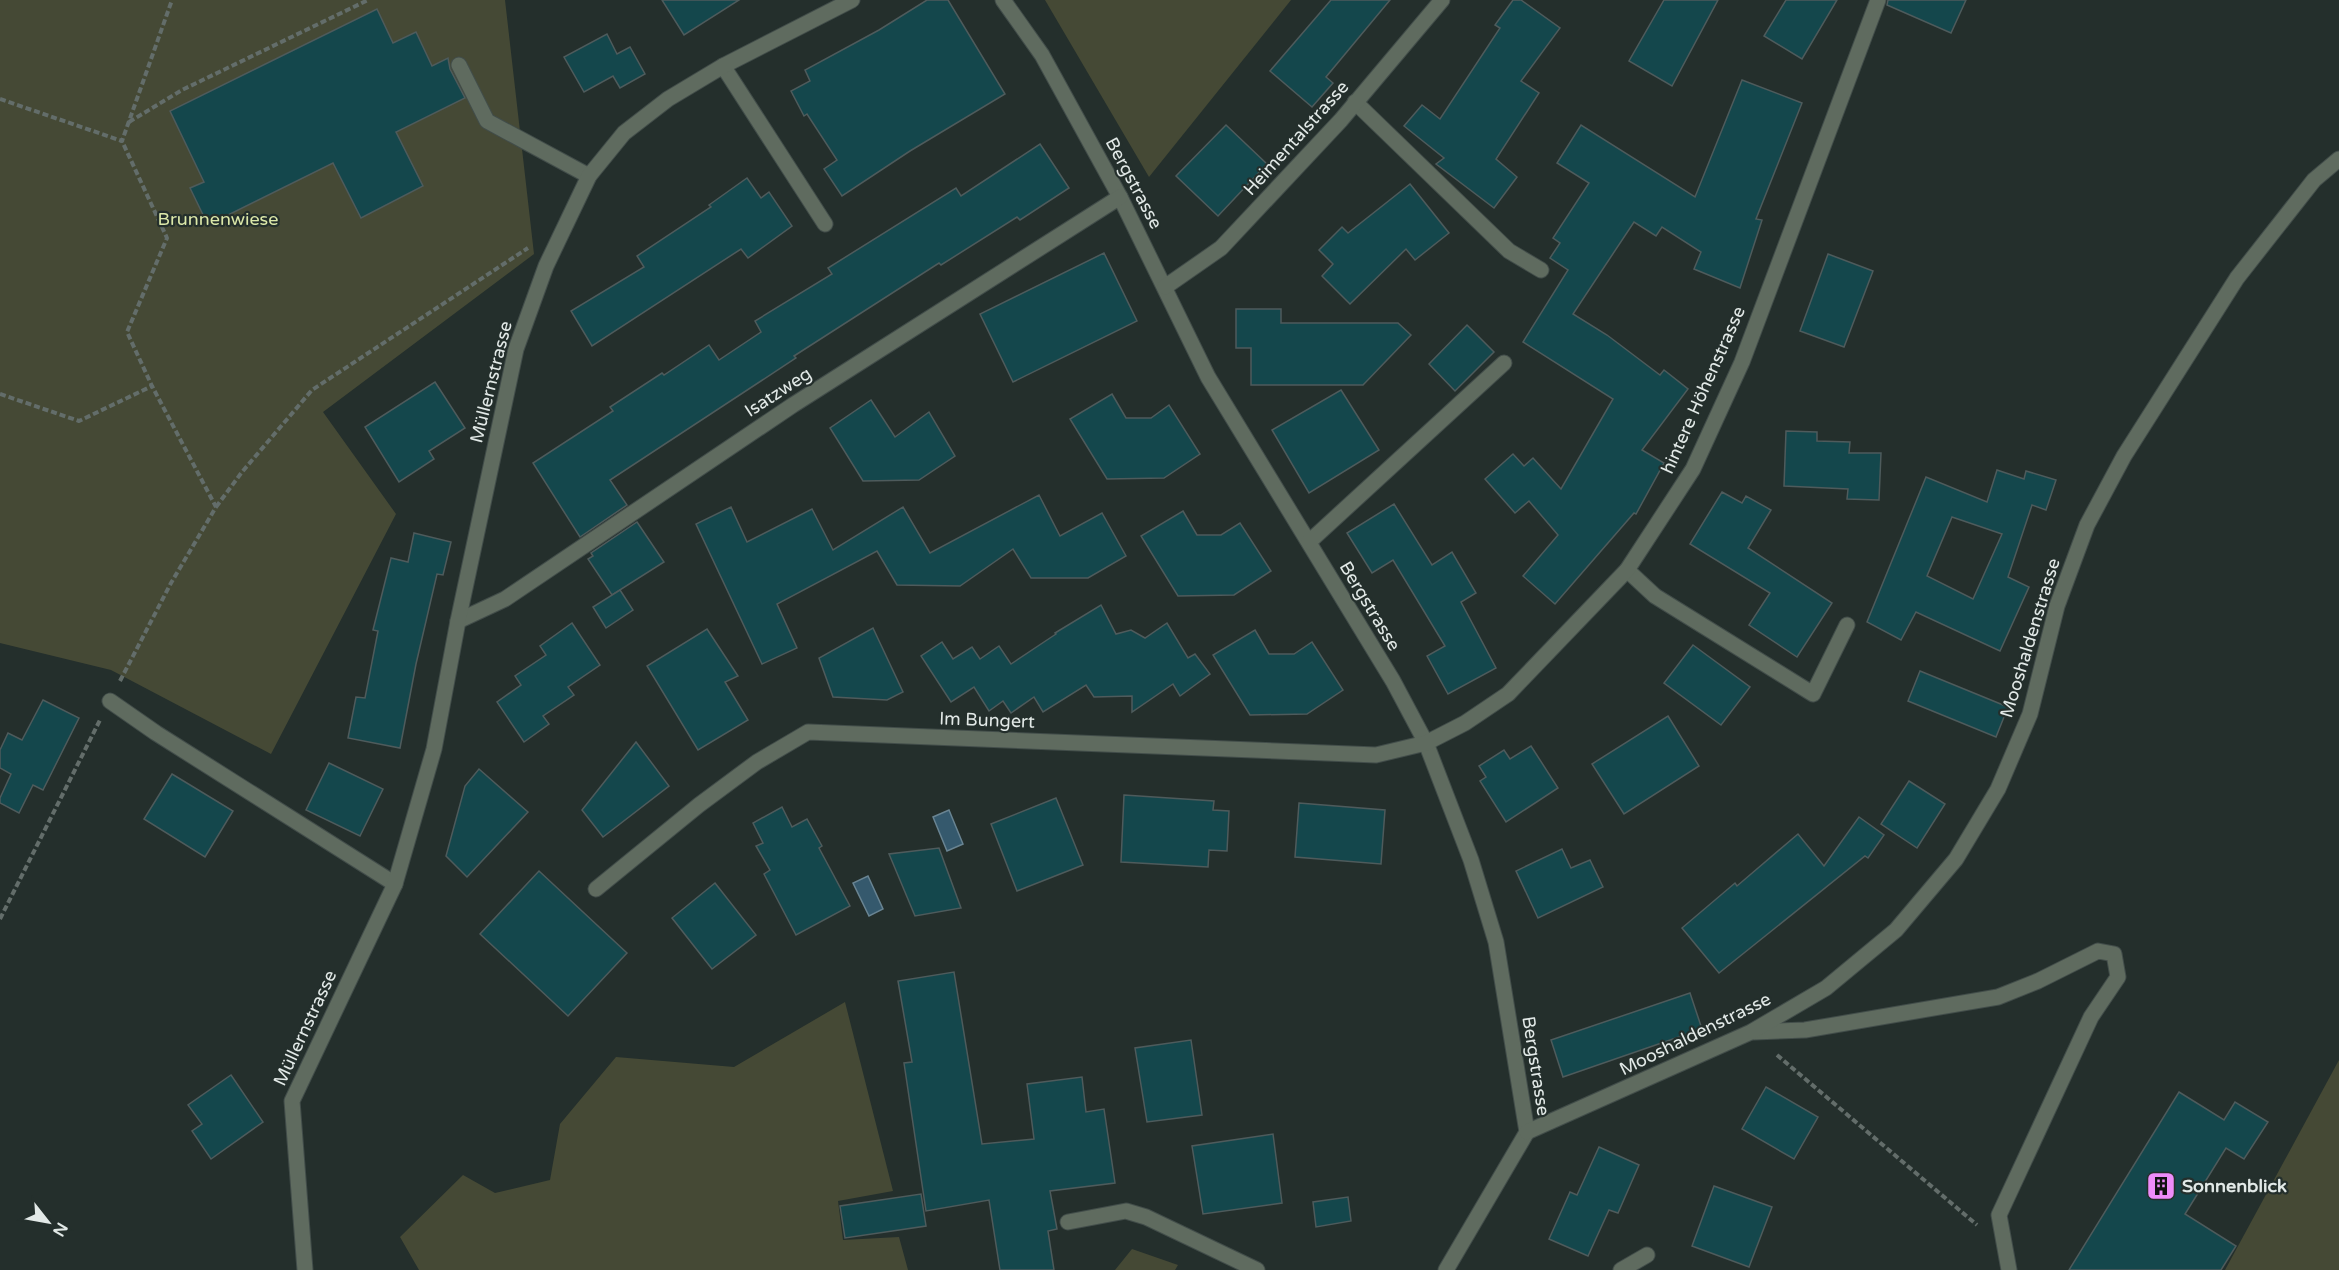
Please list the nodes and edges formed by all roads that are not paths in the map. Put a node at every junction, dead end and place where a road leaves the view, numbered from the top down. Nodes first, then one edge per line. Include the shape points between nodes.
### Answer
1 (852, 0) edge
2 (1003, 0) edge
3 (1442, 0) edge
4 (1878, 0) edge
5 (459, 65) dead end
6 (723, 66) junction
7 (1355, 102) junction
8 (2339, 159) edge
9 (589, 176) junction
10 (1120, 197) junction
11 (825, 224) dead end
12 (1541, 270) dead end
13 (1165, 287) junction
14 (1504, 363) dead end
15 (1308, 542) junction
16 (1627, 570) junction
17 (458, 621) junction
18 (1847, 625) dead end
19 (110, 701) road end
20 (1426, 743) junction
21 (395, 884) junction
22 (596, 889) dead end
23 (1751, 1032) junction
24 (1527, 1132) junction
25 (1068, 1222) dead end
26 (1647, 1255) dead end
27 (304, 1270) edge
28 (1257, 1270) edge
29 (1446, 1270) edge
30 (1621, 1270) edge
31 (2009, 1270) edge

1 - 6 street, Müllernstrasse
2 - 10 street, Bergstrasse via 1042,55
3 - 7 street, Heimentalstrasse
4 - 16 street, hintere Höhenstrasse via 1742,362 1693,470
5 - 9 street via 487,121
6 - 9 street, Müllernstrasse via 668,99 624,134
6 - 11 street
7 - 12 street via 1509,251
7 - 13 street, Heimentalstrasse via 1221,248
8 - 23 street, Mooshaldenstrasse via 2314,180 2237,278 2124,456 2087,525 2056,606 2030,714 1998,789 1956,859 1896,930 1826,988
9 - 17 street, Müllernstrasse via 546,266 516,349
10 - 13 street, Bergstrasse
10 - 17 street, Isatzweg via 792,405 505,598
13 - 15 street, Bergstrasse via 1208,377
14 - 15 street
15 - 20 street, Bergstrasse
16 - 18 street via 1655,596 1813,694
16 - 20 street, hintere Höhenstrasse via 1508,694 1466,723
17 - 21 street, Müllernstrasse via 434,749
19 - 21 street
20 - 22 street, Im Bungert via 1376,755 808,732 757,762
20 - 24 street, Bergstrasse via 1471,860 1496,942
21 - 27 street, Müllernstrasse via 292,1101
23 - 24 street, Mooshaldenstrasse
23 - 31 street via 1805,1030 1998,997 2098,951 2114,954 2118,977 2091,1017 1999,1215
24 - 29 street, Bergstrasse
25 - 28 street via 1126,1211
26 - 30 street

